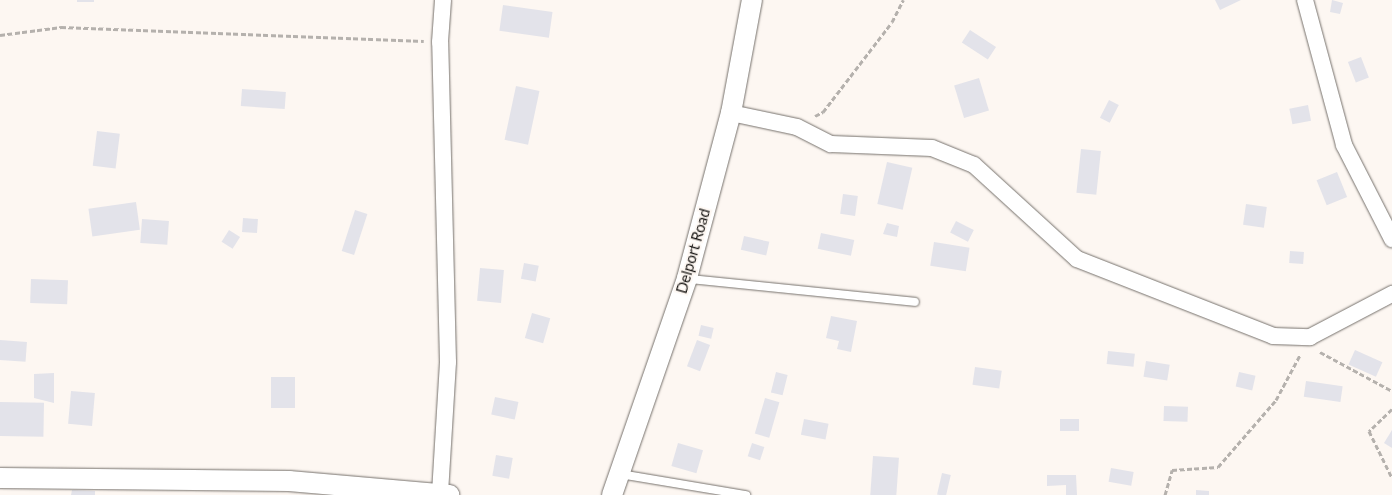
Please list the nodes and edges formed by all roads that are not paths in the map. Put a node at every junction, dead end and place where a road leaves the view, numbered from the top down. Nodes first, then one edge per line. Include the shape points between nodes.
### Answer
1 (443, 0) edge
2 (752, 0) edge
3 (1305, 0) edge
4 (731, 113) junction
5 (1392, 240) edge
6 (687, 278) junction
7 (1392, 294) edge
8 (915, 302) dead end
9 (619, 474) junction
10 (0, 478) edge
11 (445, 494) edge
12 (612, 495) edge
13 (746, 495) edge

1 - 11 street via 440,42 448,362
2 - 4 street, Delport Road
3 - 5 street via 1344,144
4 - 6 street, Delport Road
4 - 7 street via 797,127 831,144 932,148 974,165 1077,259 1273,336 1310,337
6 - 8 lane
6 - 9 street, Delport Road
9 - 12 street, Delport Road
9 - 13 lane
10 - 11 street via 289,480

